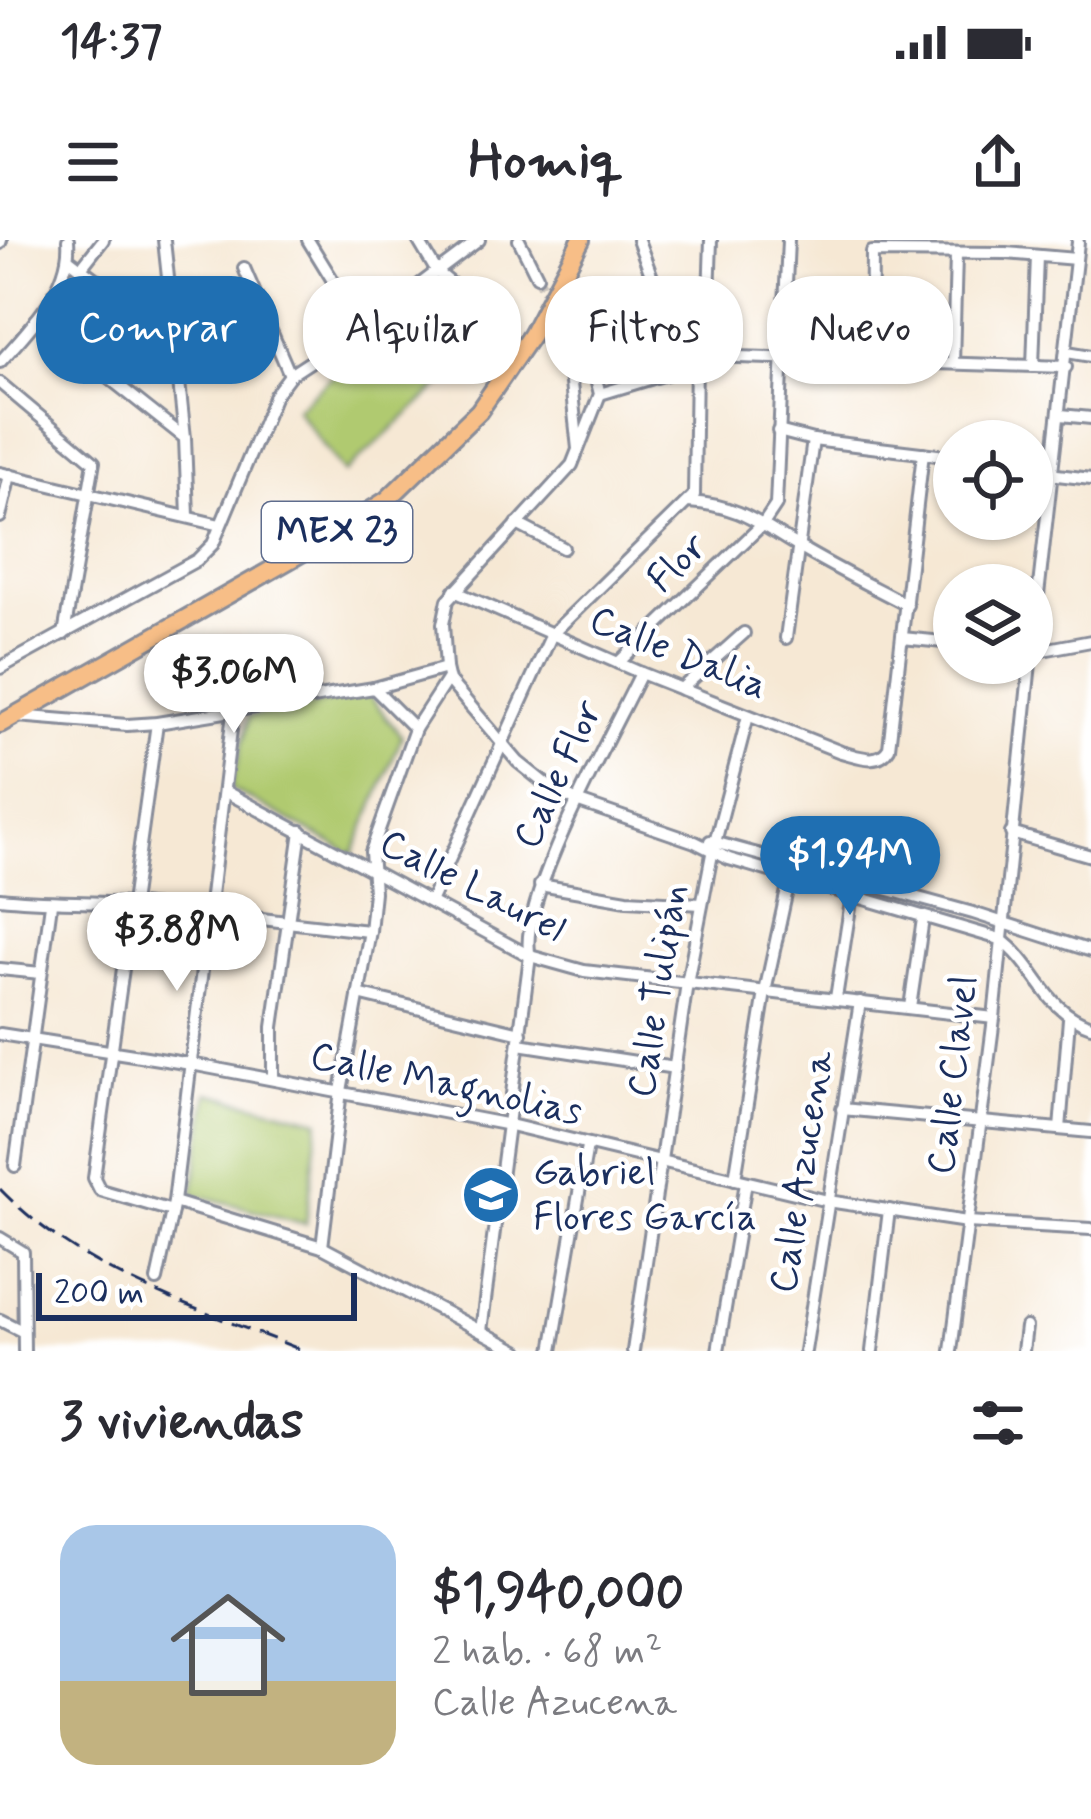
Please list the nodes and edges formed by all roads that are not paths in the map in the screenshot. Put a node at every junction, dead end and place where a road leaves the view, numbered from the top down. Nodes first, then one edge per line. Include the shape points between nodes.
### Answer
1 (67, 240) edge
2 (103, 240) edge
3 (164, 240) edge
4 (308, 240) edge
5 (418, 240) edge
6 (479, 240) edge
7 (519, 240) edge
8 (581, 240) edge
9 (638, 240) edge
10 (711, 240) edge
11 (788, 240) edge
12 (1082, 243) edge
13 (932, 246) edge
14 (956, 255) junction
15 (1037, 256) junction
16 (1076, 259) junction
17 (75, 264) junction
18 (244, 268) dead end
19 (567, 269) junction
20 (436, 272) junction
21 (91, 276) edge
22 (168, 276) edge
23 (330, 276) edge
24 (431, 276) edge
25 (441, 276) edge
26 (537, 276) tunnel mouth
27 (655, 276) edge
28 (707, 276) edge
29 (786, 276) edge
30 (872, 276) edge
31 (35, 320) junction
32 (1067, 352) junction
33 (2, 356) edge
34 (1091, 356) edge
35 (953, 363) joint
36 (1033, 366) junction
37 (303, 367) edge
38 (1066, 367) junction
39 (290, 375) junction
40 (0, 383) edge
41 (180, 384) edge
42 (571, 384) edge
43 (630, 384) edge
44 (697, 384) edge
45 (781, 384) edge
46 (600, 394) junction
47 (1061, 415) junction
48 (1091, 418) edge
49 (778, 431) junction
50 (185, 438) junction
51 (813, 440) junction
52 (578, 452) junction
53 (923, 453) junction
54 (933, 455) edge
55 (1053, 469) edge
56 (5, 474) edge
57 (1053, 476) edge
58 (1091, 479) edge
59 (88, 492) junction
60 (688, 502) junction
61 (188, 516) junction
62 (0, 517) edge
63 (764, 523) junction
64 (517, 524) junction
65 (220, 525) junction
66 (797, 547) junction
67 (563, 548) dead end
68 (454, 591) junction
69 (907, 605) junction
70 (744, 633) dead end
71 (64, 634) junction
72 (552, 634) junction
73 (786, 638) dead end
74 (902, 638) junction
75 (1091, 641) edge
76 (933, 642) edge
77 (1053, 647) edge
78 (618, 663) junction
79 (0, 668) edge
80 (447, 673) junction
81 (641, 674) junction
82 (1028, 684) edge
83 (374, 688) junction
84 (681, 689) junction
85 (233, 713) junction
86 (748, 716) junction
87 (7, 720) edge
88 (157, 723) junction
89 (415, 729) junction
90 (503, 740) junction
91 (226, 793) junction
92 (579, 802) junction
93 (301, 831) junction
94 (1012, 833) junction
95 (714, 847) junction
96 (1091, 856) edge
97 (371, 871) junction
98 (790, 876) junction
99 (540, 885) junction
100 (852, 895) junction
101 (0, 898) edge
102 (430, 900) junction
103 (51, 904) junction
104 (129, 904) junction
105 (702, 904) junction
106 (211, 913) junction
107 (923, 919) junction
108 (1001, 922) junction
109 (287, 923) junction
110 (370, 931) junction
111 (1000, 939) junction
112 (1091, 951) edge
113 (530, 956) junction
114 (0, 969) edge
115 (41, 974) junction
116 (687, 983) junction
117 (765, 992) junction
118 (358, 994) junction
119 (836, 998) junction
120 (860, 1002) junction
121 (910, 1007) junction
122 (994, 1018) junction
123 (1069, 1019) junction
124 (1091, 1026) edge
125 (0, 1034) edge
126 (520, 1038) junction
127 (33, 1039) junction
128 (112, 1051) junction
129 (191, 1064) junction
130 (674, 1068) junction
131 (273, 1079) junction
132 (341, 1091) junction
133 (842, 1109) junction
134 (979, 1121) junction
135 (510, 1125) junction
136 (1060, 1129) junction
137 (1091, 1132) edge
138 (586, 1146) junction
139 (663, 1163) junction
140 (16, 1166) dead end
141 (740, 1181) junction
142 (828, 1201) junction
143 (173, 1207) junction
144 (890, 1210) junction
145 (967, 1222) junction
146 (1091, 1229) edge
147 (0, 1238) edge
148 (322, 1247) junction
149 (157, 1280) dead end
150 (0, 1319) edge
151 (1026, 1327) dead end
152 (22, 1331) junction
153 (481, 1331) junction
154 (24, 1351) edge
155 (518, 1351) edge
156 (552, 1351) edge
157 (633, 1351) edge
158 (718, 1351) edge
159 (806, 1351) edge
160 (872, 1351) edge
161 (951, 1351) edge
162 (1023, 1351) edge

1 - 17 street
2 - 17 street
3 - 22 street
4 - 23 street
5 - 20 street
6 - 20 street
7 - 26 street
8 - 19 highway, MEX 23
9 - 27 street
10 - 28 street
11 - 29 street
12 - 16 street
13 - 14 street
13 - 30 street via 872,252
14 - 15 street
14 - 35 street
15 - 16 street
15 - 36 street
16 - 32 street
17 - 21 street
17 - 31 street
18 - 39 street
19 - 46 street
19 - 87 highway, MEX 23 via 479,410 386,500
20 - 24 street
20 - 25 street
31 - 33 street
31 - 50 street
32 - 34 street
32 - 38 street
35 - 36 street
36 - 38 street
37 - 39 street
38 - 47 street
39 - 65 street
40 - 59 street via 89,455
41 - 50 street
42 - 52 street
43 - 46 street
44 - 60 street
45 - 49 street
46 - 52 street
47 - 48 street
47 - 55 street
49 - 51 street
49 - 63 street, Flor via 776,505
50 - 61 street
51 - 53 street
51 - 66 street
52 - 64 street
53 - 54 street
53 - 69 street
56 - 59 street
56 - 62 street
57 - 58 street
59 - 61 street
59 - 71 street
60 - 63 street
60 - 72 street
61 - 65 street
63 - 66 street
63 - 78 street, Flor
64 - 67 street
64 - 68 street
65 - 71 street via 197,560
66 - 69 street
66 - 73 street
68 - 72 street, Calle Dalia
68 - 80 street via 445,611
69 - 74 street
70 - 84 street
71 - 79 street
72 - 78 street, Calle Dalia
72 - 90 street
74 - 76 street
74 - 86 street, Calle Dalia via 884,757 841,752
75 - 77 street
78 - 81 street, Calle Dalia
80 - 83 street
80 - 89 street
80 - 90 street
81 - 84 street, Calle Dalia
81 - 92 street, Calle Flor
82 - 94 street, Calle Clavel
83 - 85 street
83 - 89 street
84 - 86 street, Calle Dalia
85 - 88 street
85 - 91 street
86 - 95 street, Calle Tulipán
87 - 88 street
88 - 104 street
89 - 97 street
90 - 92 street via 518,762
90 - 102 street
91 - 93 street, Calle Laurel
91 - 106 street
92 - 95 street
92 - 99 street, Calle Flor
93 - 97 street, Calle Laurel
93 - 109 street
94 - 96 street
94 - 108 street, Calle Clavel
95 - 98 street
95 - 105 street, Calle Tulipán
95 - 108 street
97 - 102 street, Calle Laurel
97 - 110 street
98 - 100 street
98 - 117 street
99 - 105 street
99 - 113 street, Calle Flor via 527,931
100 - 107 street
100 - 119 street, Calle Azucena
101 - 103 street
102 - 113 street, Calle Laurel
103 - 104 street
103 - 115 street
104 - 106 street
104 - 128 street
105 - 116 street, Calle Tulipán
106 - 109 street
106 - 129 street
107 - 111 street
107 - 121 street
108 - 111 street, Calle Clavel
108 - 112 street
109 - 110 street
109 - 131 street
110 - 118 street
111 - 122 street, Calle Clavel
111 - 123 street
113 - 116 street, Calle Laurel
113 - 126 street, Calle Flor
114 - 115 street
115 - 127 street
116 - 117 street, Calle Laurel
116 - 130 street, Calle Tulipán
117 - 119 street, Calle Laurel
117 - 141 street
118 - 126 street
118 - 132 street
119 - 120 street, Calle Laurel
120 - 121 street, Calle Laurel
120 - 133 street, Calle Azucena
121 - 122 street, Calle Laurel
122 - 134 street, Calle Clavel
123 - 124 street
123 - 136 street
125 - 127 street, Calle Magnolias
126 - 130 street
126 - 135 street, Calle Flor
127 - 128 street, Calle Magnolias
127 - 140 street
128 - 129 street, Calle Magnolias
128 - 143 street via 94,1186
129 - 131 street, Calle Magnolias
129 - 143 street
130 - 139 street, Calle Tulipán
131 - 132 street, Calle Magnolias
132 - 135 street, Calle Magnolias
132 - 148 street
133 - 134 street
133 - 142 street, Calle Azucena
134 - 136 street
134 - 145 street, Calle Clavel
135 - 138 street, Calle Magnolias
135 - 153 street, Calle Flor
136 - 137 street
138 - 139 street, Calle Magnolias
138 - 156 street
139 - 141 street, Calle Magnolias
139 - 157 street, Calle Tulipán
141 - 142 street, Calle Magnolias
141 - 158 street
142 - 144 street, Calle Magnolias
142 - 159 street, Calle Azucena
143 - 148 street
143 - 149 street
144 - 145 street, Calle Magnolias
144 - 160 street
145 - 146 street, Calle Magnolias
145 - 161 street, Calle Clavel
147 - 152 street via 23,1252
148 - 153 street
150 - 152 street
151 - 162 street
152 - 154 street
153 - 155 street

